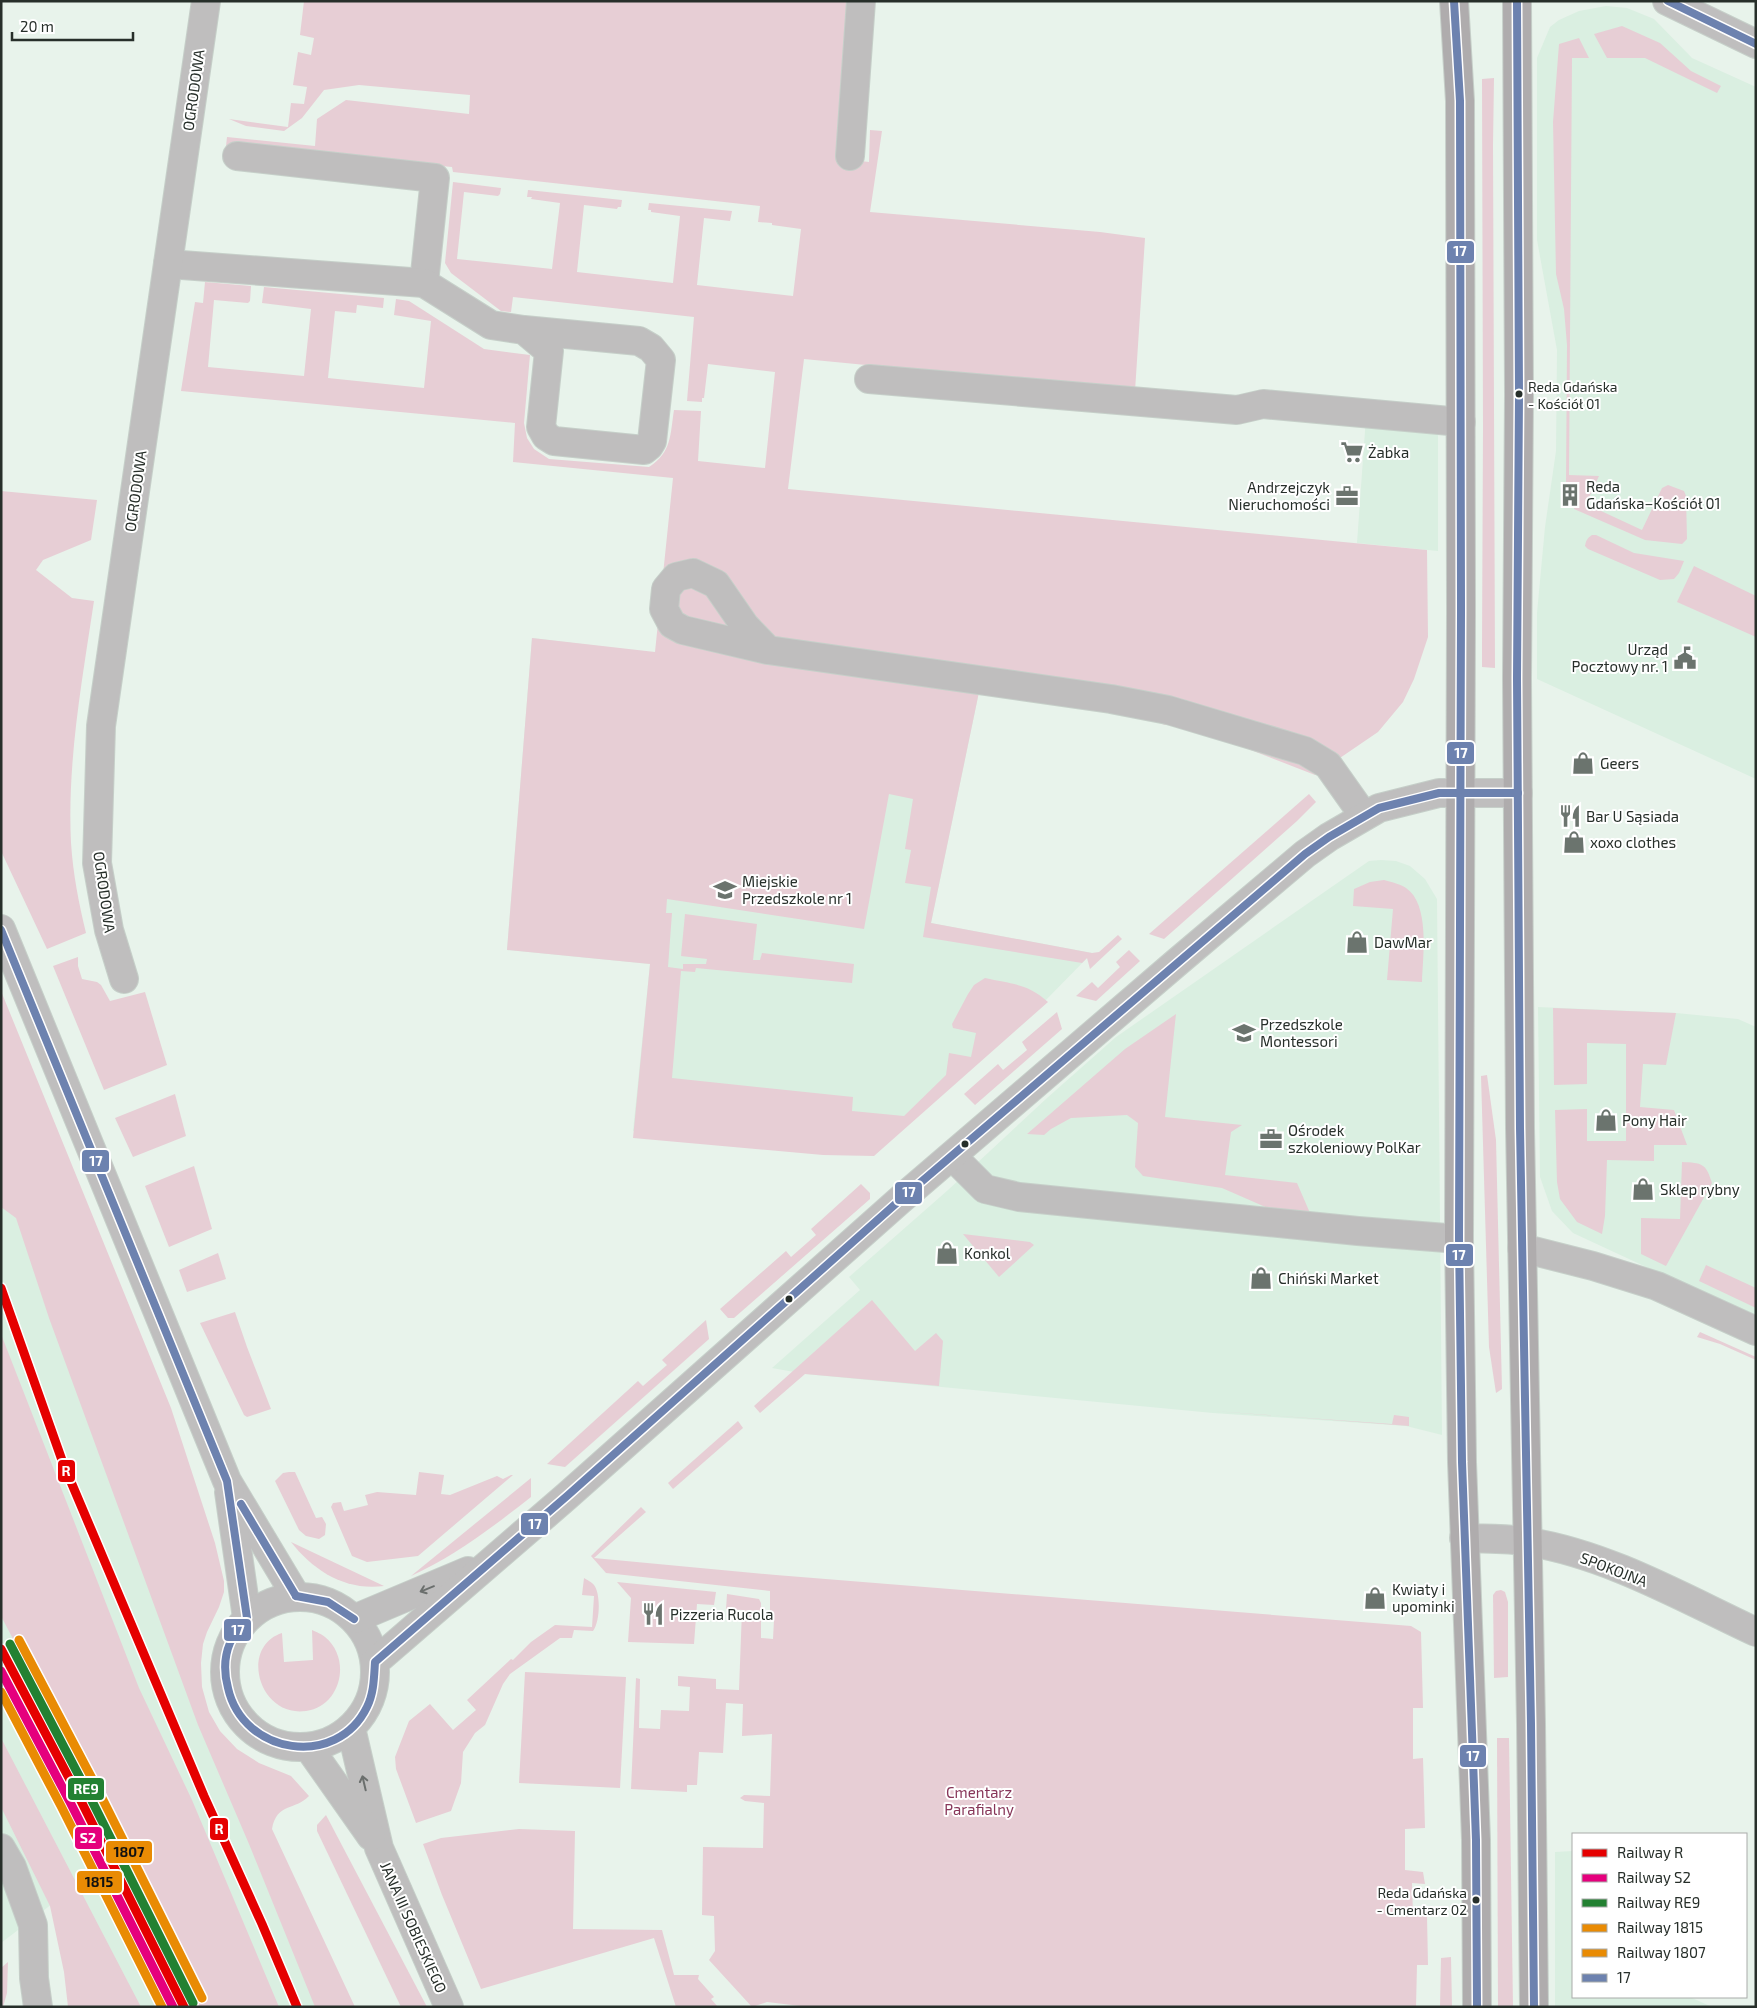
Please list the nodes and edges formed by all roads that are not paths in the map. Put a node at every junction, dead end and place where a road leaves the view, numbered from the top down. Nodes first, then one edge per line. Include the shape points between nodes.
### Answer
1 (206, 1) edge
2 (862, 1) edge
3 (1454, 1) edge
4 (1517, 1) edge
5 (1667, 1) edge
6 (1756, 44) edge
7 (238, 156) dead end
8 (850, 156) dead end
9 (168, 264) junction
10 (424, 283) junction
11 (524, 330) junction
12 (869, 379) dead end
13 (1461, 422) junction
14 (768, 650) dead end
15 (1460, 793) junction
16 (1518, 793) junction
17 (1364, 816) junction
18 (1, 929) edge
19 (124, 980) dead end
20 (952, 1156) junction
21 (1459, 1239) junction
22 (1522, 1248) junction
23 (1756, 1331) edge
24 (227, 1481) junction
25 (1464, 1538) junction
26 (1528, 1542) junction
27 (488, 1563) junction
28 (296, 1596) junction
29 (247, 1618) junction
30 (354, 1619) junction
31 (1756, 1632) edge
32 (375, 1662) junction
33 (351, 1728) junction
34 (309, 1748) junction
35 (1, 1848) edge
36 (379, 1848) junction
37 (34, 1978) junction
38 (24, 2007) edge
39 (38, 2007) edge
40 (450, 2007) edge
41 (1477, 2007) edge
42 (1534, 2007) edge

1 - 9 street, OGRODOWA
2 - 8 street
3 - 13 main road via 1460,101
4 - 16 main road
5 - 6 street
7 - 10 street via 435,178
9 - 10 street
9 - 19 street, OGRODOWA via 100,726 97,864 109,930
10 - 11 street via 491,325
11 - 11 street via 549,352 541,427 546,436 554,441 644,450 650,446 661,360 651,348 639,341
12 - 13 street via 1237,410 1263,404
13 - 15 main road
14 - 17 street via 1111,698 1168,710 1305,752 1328,765
15 - 16 street
15 - 17 street via 1439,793 1379,808
15 - 21 main road
16 - 22 main road
17 - 20 street via 1305,854
18 - 24 street
20 - 21 street via 985,1189 1019,1197
20 - 27 street
21 - 25 main road
22 - 23 street via 1657,1286
22 - 26 main road
24 - 28 street
24 - 29 street
25 - 26 street, SPOKOJNA
25 - 41 main road via 1474,1784
26 - 31 street, SPOKOJNA via 1578,1554 1630,1574
26 - 42 main road
27 -> 30 street
27 - 32 street
28 - 29 street via 270,1603
28 - 30 street via 328,1602
29 - 34 street via 231,1640 224,1666 227,1693 238,1717 258,1736 283,1746
30 - 32 street via 368,1640
32 - 33 street via 374,1687 366,1709
33 - 34 street via 332,1740
36 -> 33 street, JANA III SOBIESKIEGO
34 - 36 street, JANA III SOBIESKIEGO
35 - 37 street via 12,1867 33,1925
36 - 40 street, JANA III SOBIESKIEGO
37 - 38 street
37 - 39 street

